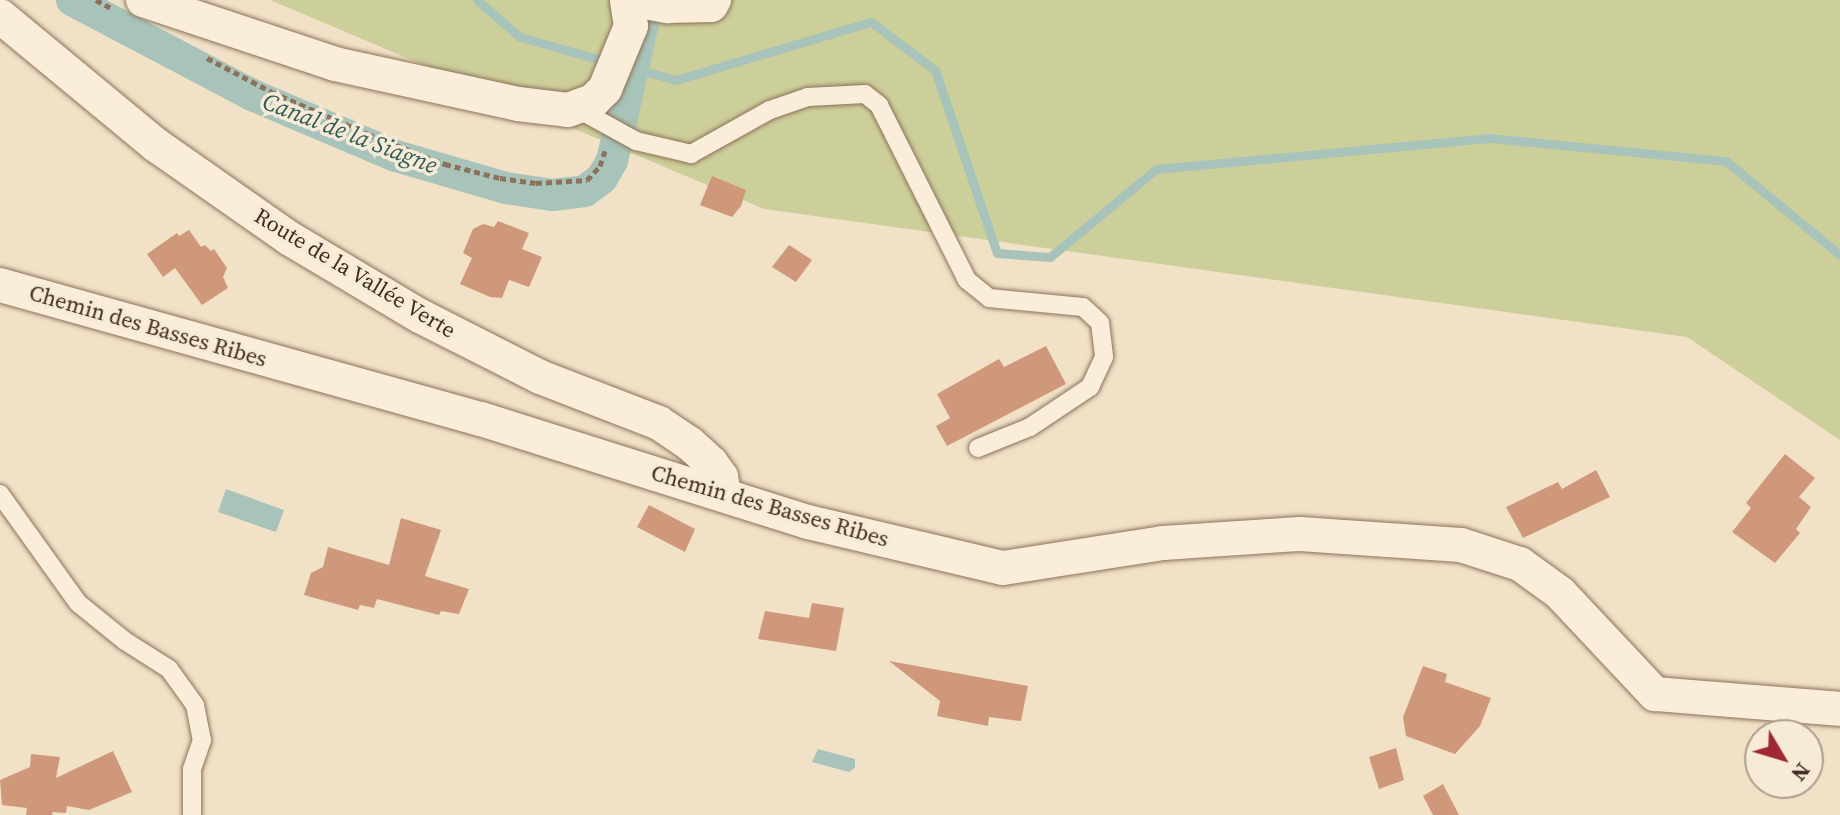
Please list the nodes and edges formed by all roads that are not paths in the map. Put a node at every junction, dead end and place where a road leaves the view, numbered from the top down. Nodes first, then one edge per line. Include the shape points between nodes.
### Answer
1 (714, 0) edge
2 (132, 6) edge
3 (631, 9) edge
4 (0, 16) edge
5 (592, 99) junction
6 (0, 285) edge
7 (978, 448) dead end
8 (724, 493) junction
9 (0, 494) edge
10 (1840, 709) edge
11 (192, 815) edge

1 - 3 street via 711,5
2 - 5 street via 335,64 518,104
3 - 5 street
4 - 8 street, Route de la Vallée Verte via 156,145 289,238 420,316 527,370 659,423 711,463
5 - 7 lane via 636,141 691,154 770,110 808,97 865,94 879,105 967,280 989,298 1083,307 1100,323 1104,357 1090,387 1030,427
6 - 8 street, Chemin des Basses Ribes via 481,419
8 - 10 street, Chemin des Basses Ribes via 808,522 1003,568 1163,543 1300,534 1461,545 1520,564 1560,593 1655,694
9 - 11 lane via 78,603 169,669 195,705 202,740 192,769

